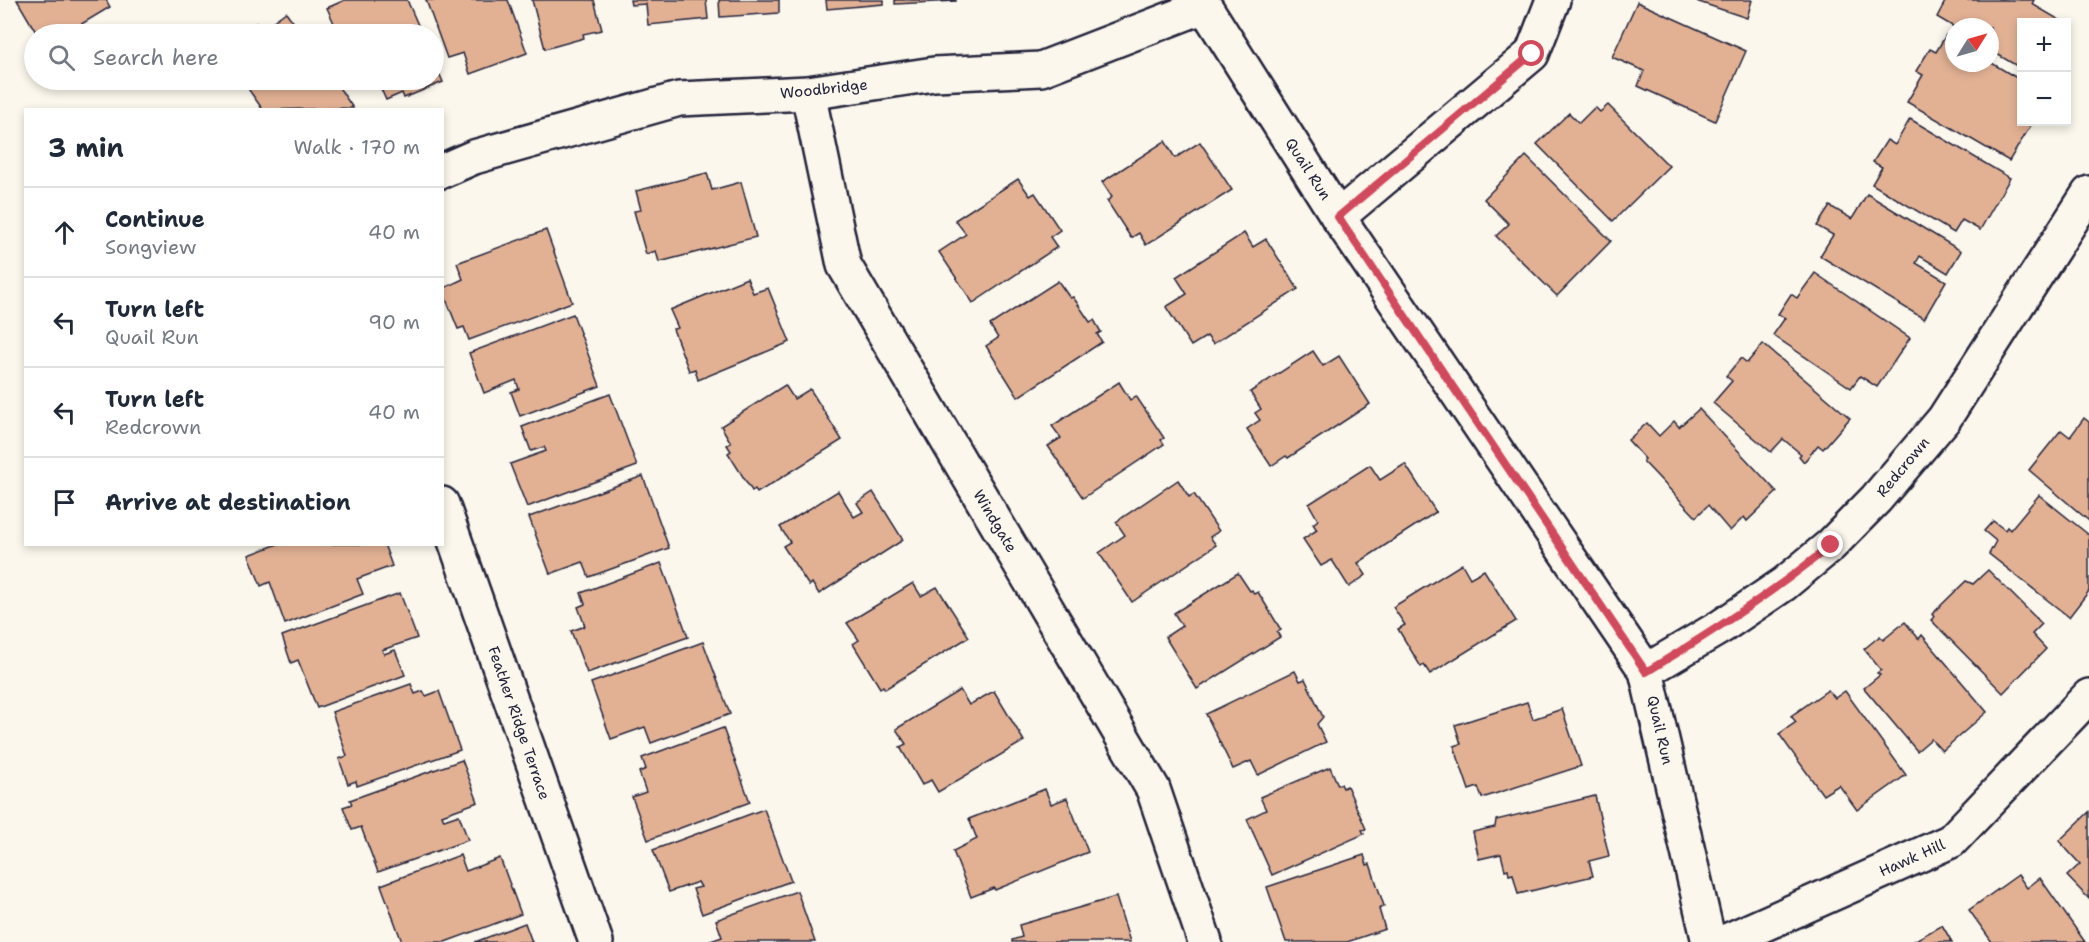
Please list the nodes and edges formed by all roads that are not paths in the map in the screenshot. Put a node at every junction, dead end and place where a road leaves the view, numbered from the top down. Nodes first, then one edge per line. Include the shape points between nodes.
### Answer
1 (1553, 0) edge
2 (1203, 3) edge
3 (808, 93) junction
4 (444, 170) edge
5 (2089, 193) edge
6 (1338, 217) junction
7 (444, 510) edge
8 (1646, 672) junction
9 (2089, 696) edge
10 (596, 942) edge
11 (1205, 942) edge
12 (1709, 942) edge
13 (1724, 942) edge

1 - 6 street via 1532,54
2 - 3 street, Woodbridge via 1041,69 934,74
2 - 6 street, Quail Run
3 - 4 street, Woodbridge via 678,99 474,157
3 - 11 street, Windgate via 844,265 1153,789
5 - 8 street, Redcrown via 1944,419 1876,500 1784,584
6 - 8 street, Quail Run
7 - 10 street, Feather Ridge Terrace
8 - 12 street, Quail Run
9 - 13 street, Hawk Hill via 1951,841

